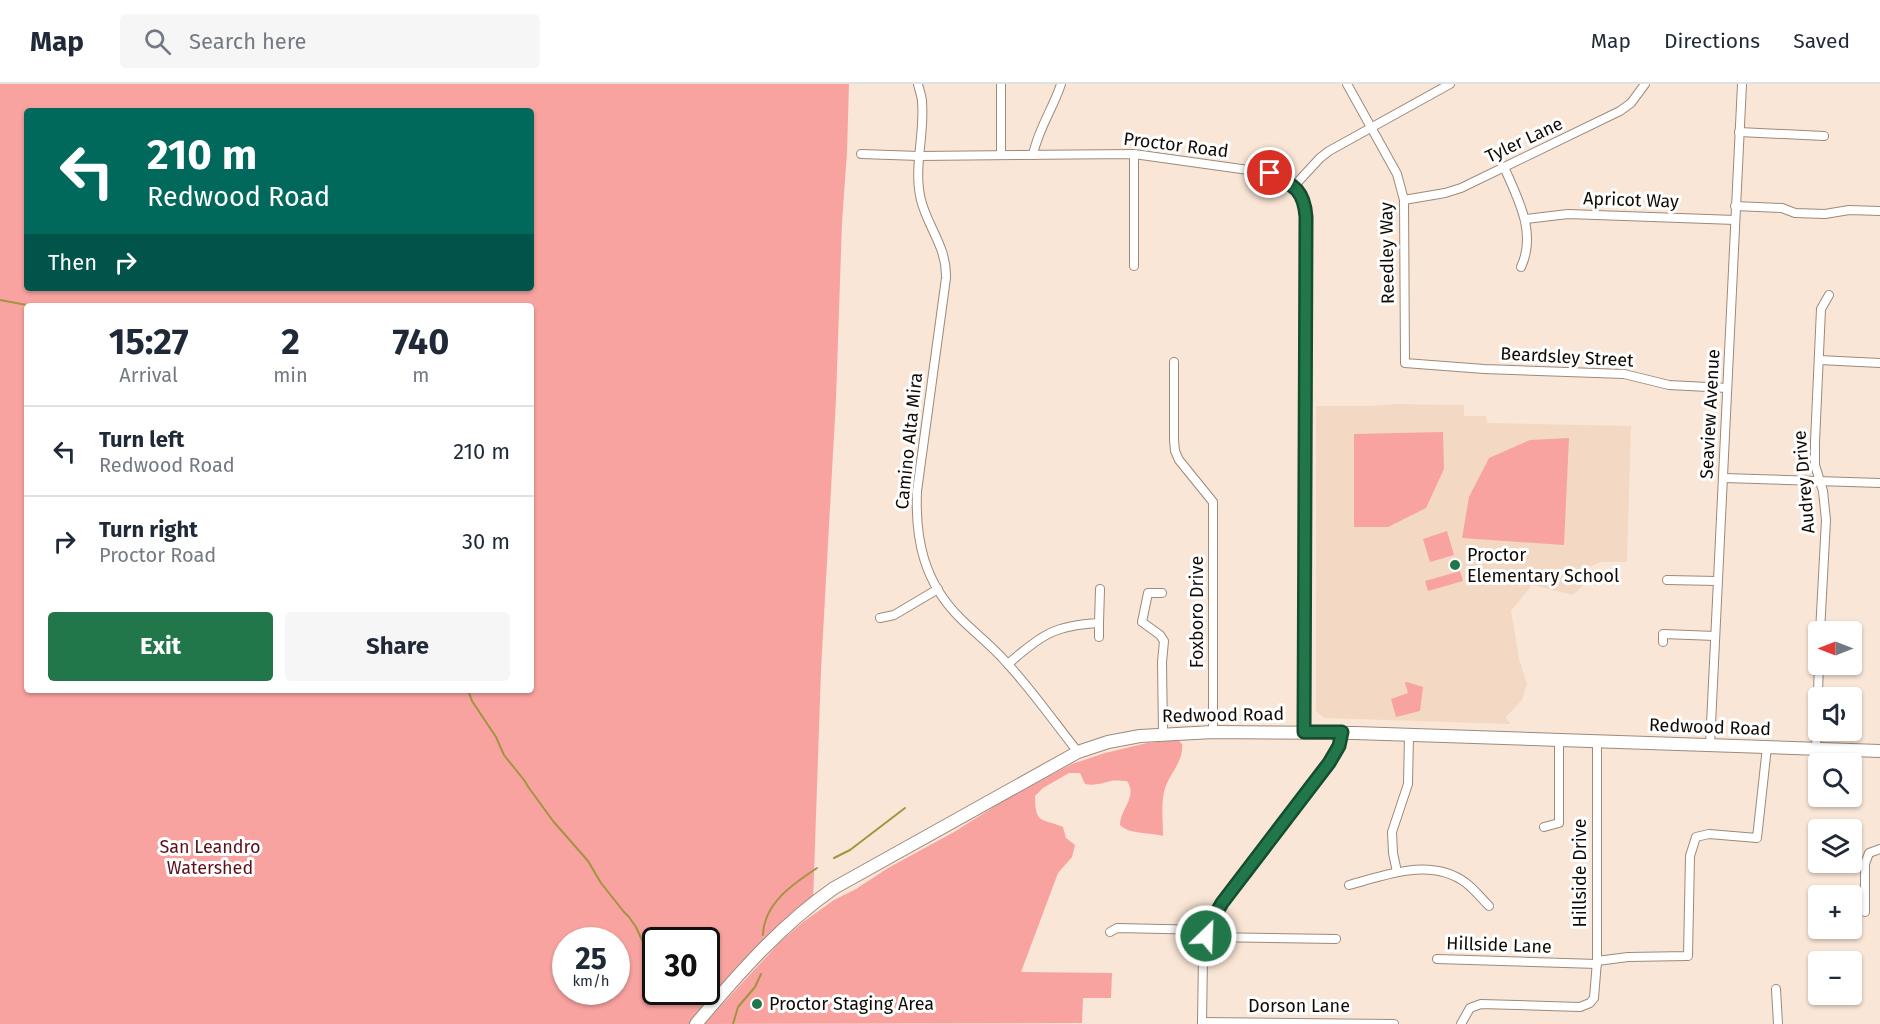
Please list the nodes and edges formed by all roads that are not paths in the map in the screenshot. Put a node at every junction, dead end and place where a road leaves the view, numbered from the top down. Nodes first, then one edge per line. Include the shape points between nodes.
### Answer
1 (918, 84) edge
2 (1001, 84) edge
3 (1061, 84) edge
4 (1347, 84) edge
5 (1450, 84) edge
6 (1645, 84) edge
7 (1742, 84) edge
8 (1372, 128) junction
9 (1739, 132) junction
10 (1824, 136) dead end
11 (861, 154) dead end
12 (1001, 154) junction
13 (1134, 154) junction
14 (1033, 155) junction
15 (919, 156) junction
16 (1504, 167) junction
17 (1295, 185) junction
18 (1404, 200) junction
19 (1735, 206) junction
20 (1880, 211) edge
21 (1526, 219) junction
22 (1735, 220) junction
23 (1134, 266) dead end
24 (1521, 267) dead end
25 (1829, 295) dead end
26 (1819, 360) junction
27 (1174, 362) dead end
28 (1405, 363) joint
29 (1880, 363) edge
30 (1727, 388) junction
31 (1724, 478) junction
32 (1820, 481) junction
33 (1880, 483) edge
34 (1668, 580) dead end
35 (1717, 581) junction
36 (938, 589) junction
37 (1100, 589) dead end
38 (1162, 593) dead end
39 (880, 618) dead end
40 (1821, 621) edge
41 (1099, 623) junction
42 (1715, 636) junction
43 (1099, 637) dead end
44 (1663, 642) dead end
45 (1008, 663) junction
46 (1819, 675) edge
47 (1213, 732) junction
48 (1304, 732) junction
49 (1342, 732) junction
50 (1163, 734) junction
51 (1409, 735) junction
52 (1559, 740) junction
53 (1597, 741) junction
54 (1710, 745) junction
55 (1767, 747) junction
56 (1816, 748) junction
57 (1880, 751) edge
58 (1078, 752) junction
59 (1544, 827) dead end
60 (1880, 849) edge
61 (1397, 872) junction
62 (1349, 885) dead end
63 (1489, 906) dead end
64 (1865, 912) dead end
65 (1110, 932) dead end
66 (1207, 933) junction
67 (1336, 939) dead end
68 (1437, 959) dead end
69 (1597, 962) junction
70 (1776, 989) dead end
71 (1202, 1023) edge
72 (696, 1024) edge
73 (1394, 1024) edge
74 (1461, 1024) edge
75 (1778, 1024) edge

1 - 15 street, Camino Alta Mira via 922,102
2 - 12 street
3 - 14 street via 1038,133
4 - 8 street, Reedley Way
5 - 8 street
6 - 16 street, Tyler Lane via 1620,111
7 - 9 street, Seaview Avenue
8 - 17 street via 1325,154
8 - 18 street, Reedley Way via 1397,174
9 - 10 street
9 - 19 street, Seaview Avenue
11 - 15 street, Proctor Road
12 - 14 street, Proctor Road
12 - 15 street, Proctor Road
13 - 14 street, Proctor Road
13 - 17 street, Proctor Road via 1270,173
13 - 23 street
15 - 36 street, Camino Alta Mira via 921,199 946,265 916,513 922,554
16 - 18 street, Tyler Lane via 1445,193
16 - 21 street
17 - 48 street via 1303,199 1306,217
18 - 28 street, Reedley Way
19 - 20 street via 1782,208 1795,213
19 - 22 street, Seaview Avenue
21 - 22 street, Apricot Way via 1568,214
21 - 24 street via 1527,243
22 - 30 street, Seaview Avenue
25 - 26 street, Audrey Drive via 1821,309
26 - 29 street
26 - 32 street, Audrey Drive via 1815,453
27 - 47 street, Foxboro Drive via 1175,451 1213,502
28 - 30 street, Beardsley Street via 1624,374 1669,385
30 - 31 street, Seaview Avenue
31 - 32 street
31 - 35 street, Seaview Avenue
32 - 33 street
32 - 40 street, Audrey Drive via 1826,520
34 - 35 street
35 - 42 street, Seaview Avenue
36 - 39 street via 894,615
36 - 45 street, Camino Alta Mira via 959,617
37 - 41 street
38 - 50 street via 1148,593 1142,619 1164,641
41 - 43 street
41 - 45 street via 1054,630
42 - 44 street via 1663,634
42 - 54 street, Seaview Avenue
45 - 58 street, Camino Alta Mira
46 - 56 street
47 - 48 main road, Redwood Road
47 - 50 main road, Redwood Road
48 - 49 main road, Redwood Road
49 - 51 main road, Redwood Road
49 - 66 street via 1329,763 1226,897
50 - 58 main road, Redwood Road via 1130,737
51 - 52 main road, Redwood Road
51 - 61 street via 1408,784 1392,838
52 - 53 main road, Redwood Road
52 - 59 street via 1559,823
53 - 54 main road, Redwood Road
53 - 69 street, Hillside Drive
54 - 55 main road, Redwood Road
55 - 56 main road, Redwood Road
55 - 69 street, Hillside Lane via 1757,838 1709,834 1696,837 1690,856 1688,956
56 - 57 main road, Redwood Road
58 - 72 main road, Redwood Road via 820,898 766,945
60 - 64 street via 1869,853 1865,864
61 - 62 street
61 - 63 street via 1425,870 1451,875 1466,883
65 - 66 street via 1117,928
66 - 67 street
66 - 71 street
68 - 69 street, Hillside Lane
69 - 74 street, Hillside Drive via 1595,993 1590,1003 1580,1007 1481,1004 1470,1008
70 - 75 street
71 - 73 street, Dorson Lane

